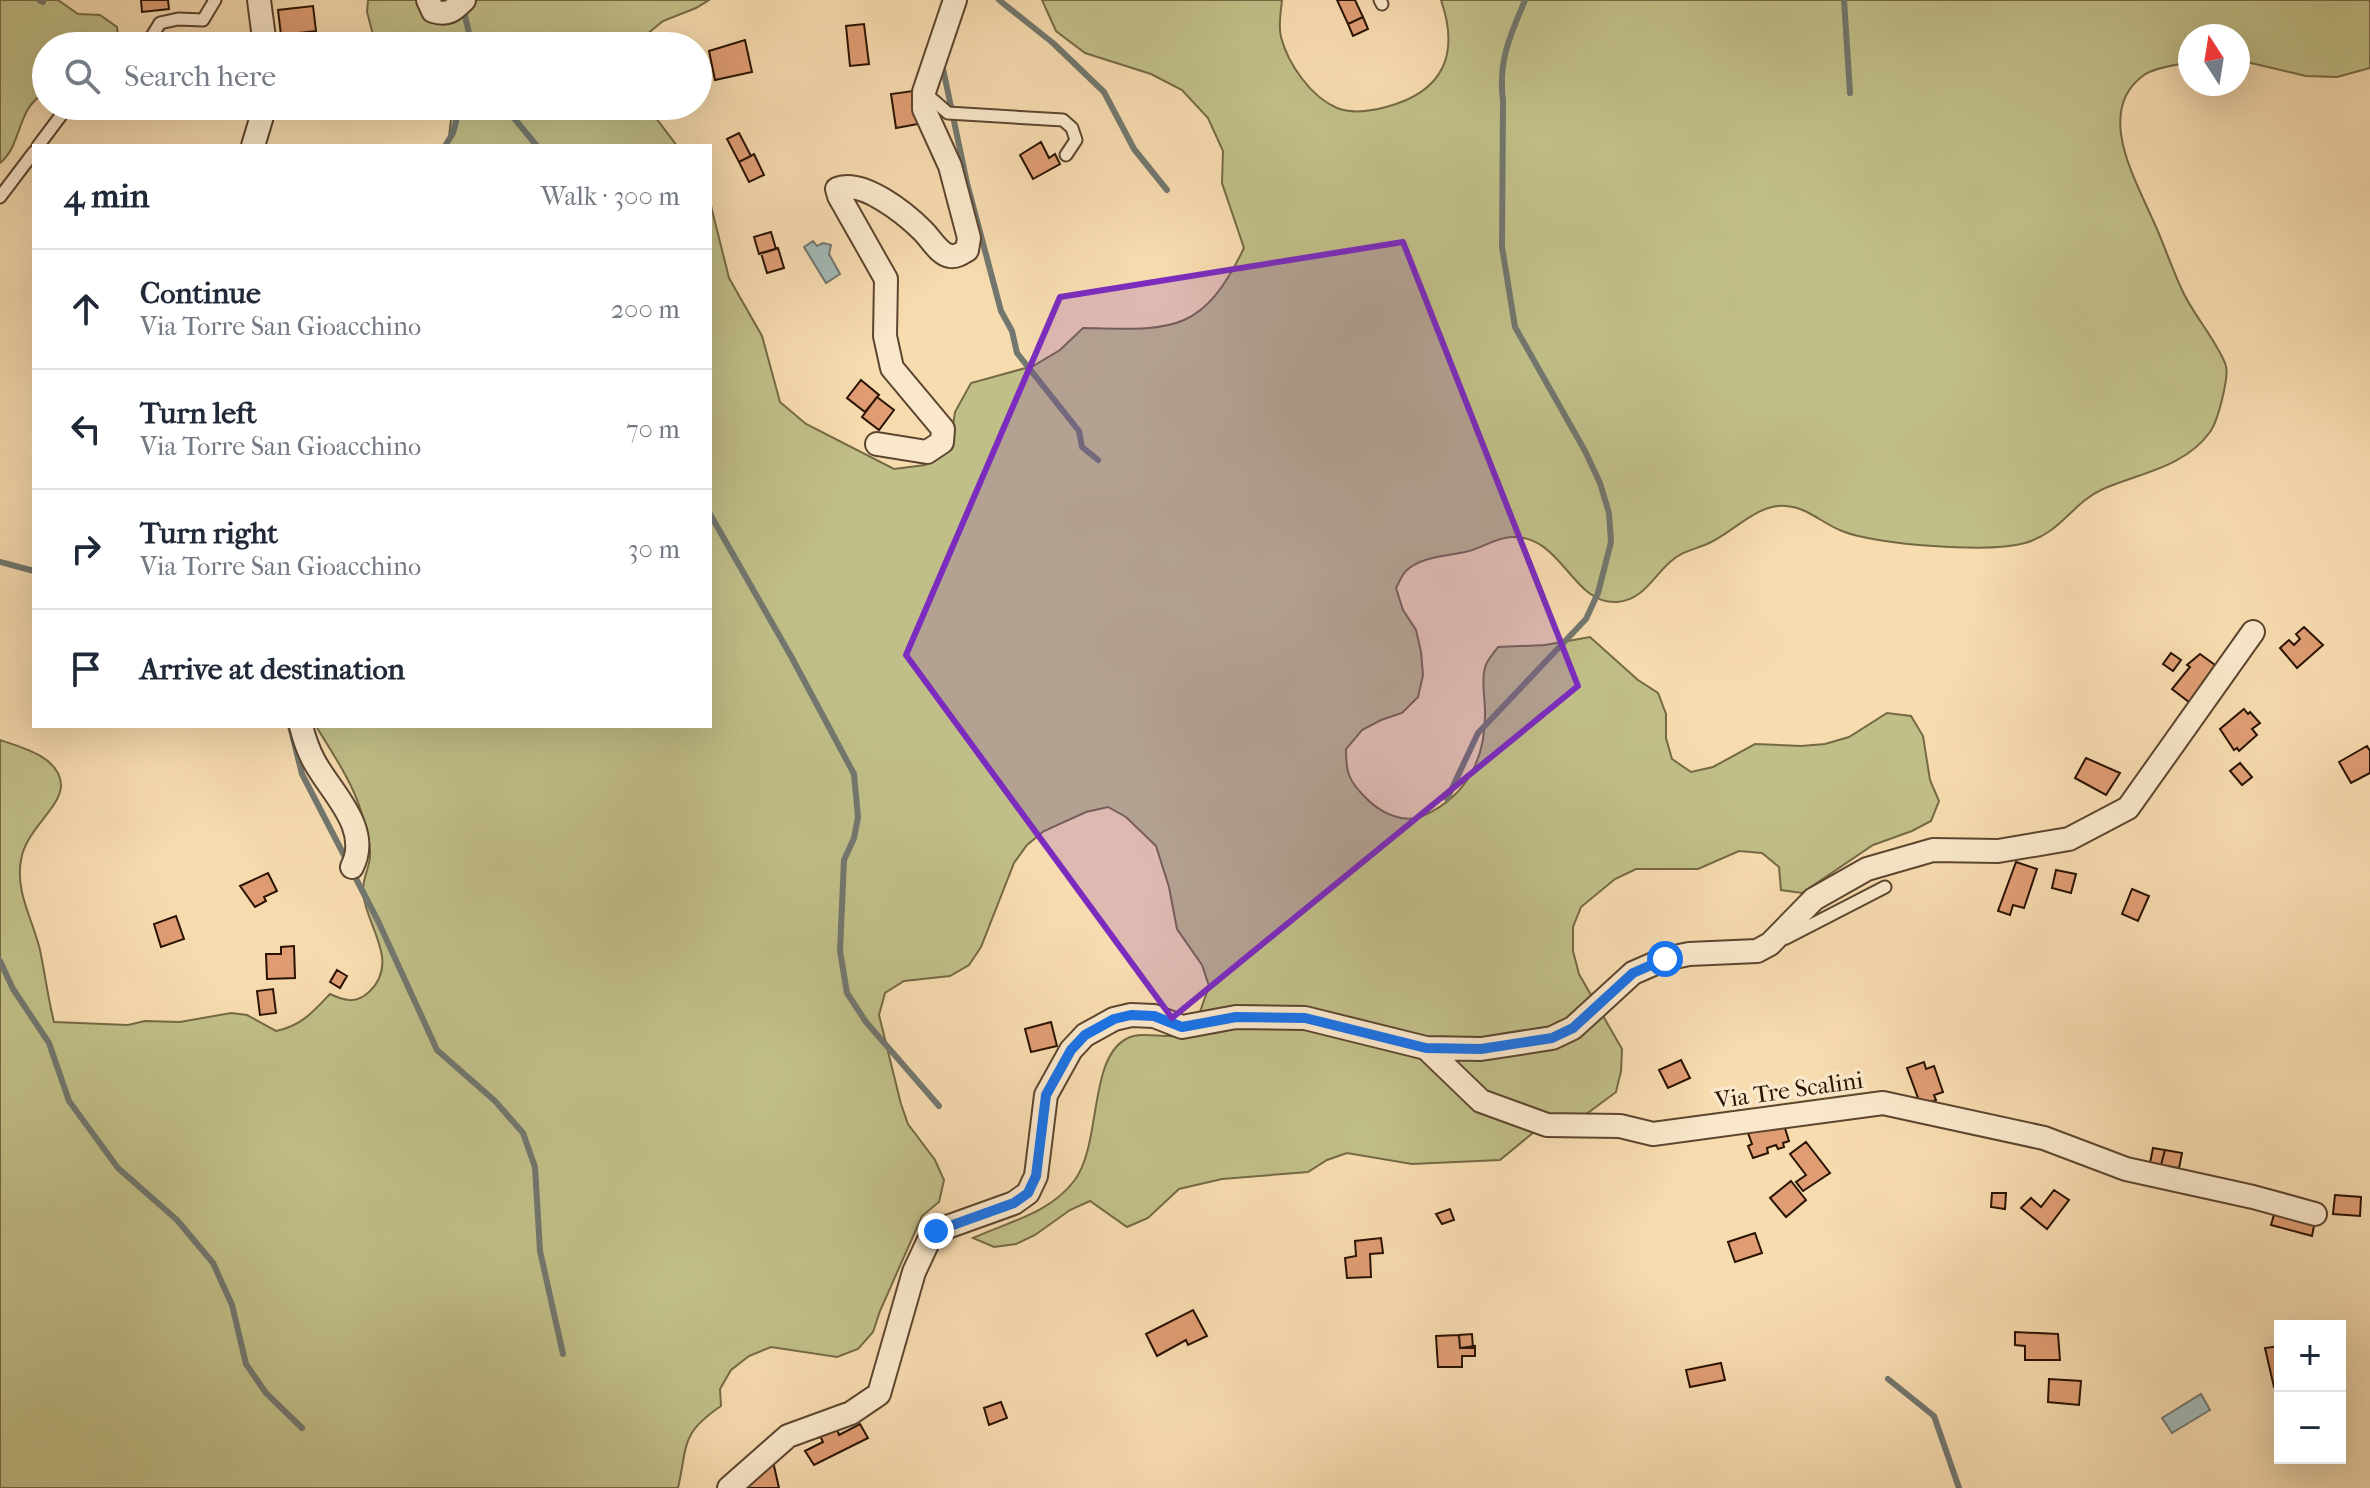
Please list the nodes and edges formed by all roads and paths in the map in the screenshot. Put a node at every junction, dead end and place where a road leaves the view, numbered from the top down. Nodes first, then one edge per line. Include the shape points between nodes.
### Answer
1 (215, 0) edge
2 (259, 0) edge
3 (428, 0) edge
4 (464, 0) edge
5 (955, 0) edge
6 (155, 32) edge
7 (263, 32) edge
8 (924, 92) junction
9 (58, 120) edge
10 (261, 120) edge
11 (40, 144) edge
12 (254, 144) edge
13 (32, 155) edge
14 (1066, 155) dead end
15 (0, 197) edge
16 (877, 444) dead end
17 (2253, 632) dead end
18 (302, 728) edge
19 (352, 867) dead end
20 (1885, 887) dead end
21 (1770, 944) junction
22 (1426, 1048) junction
23 (2315, 1214) dead end
24 (729, 1488) edge

1 - 6 lane via 203,20 160,23
2 - 7 street
3 - 4 street via 433,11 444,14
5 - 8 street
8 - 14 lane via 948,113 1063,120 1076,140
8 - 16 street via 924,109 950,166 969,238 967,250 955,256 943,253 872,192 850,186 837,189 886,279 885,336 892,368 943,429 942,442 927,452
9 - 11 lane
10 - 12 street
13 - 15 lane
17 - 21 street via 2128,808 2069,839 1998,851 1933,850 1867,869 1814,899
18 - 19 street via 315,763 334,788 357,836 358,856
20 - 21 lane
21 - 22 street via 1757,951 1665,959 1633,973 1573,1028 1552,1038 1481,1049
22 - 23 street, Via Tre Scalini via 1481,1101 1547,1125 1620,1126 1653,1134 1883,1103 2044,1138 2126,1169
22 - 24 street via 1305,1018 1236,1017 1182,1027 1154,1016 1131,1015 1085,1035 1046,1095 1036,1176 1028,1193 936,1231 928,1242 914,1272 879,1394 851,1413 788,1436

